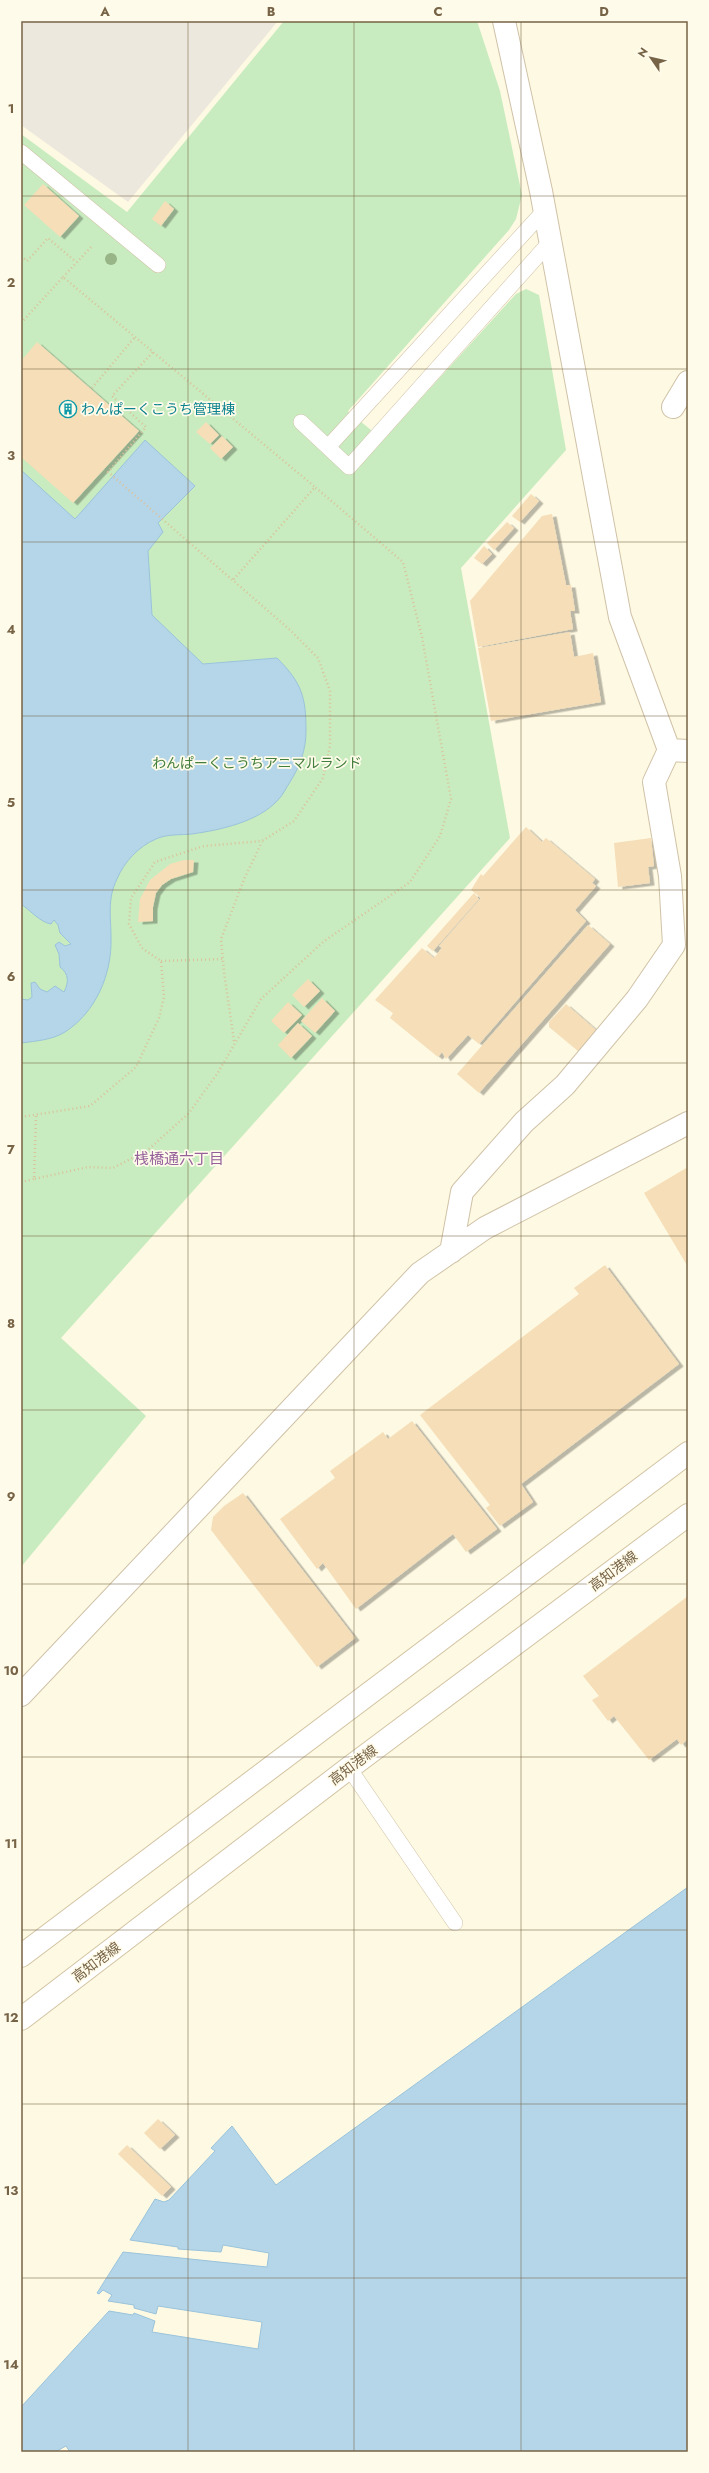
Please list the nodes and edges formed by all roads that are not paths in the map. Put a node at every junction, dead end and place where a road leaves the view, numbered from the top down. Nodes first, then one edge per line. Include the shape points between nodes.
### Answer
1 (504, 21) edge
2 (21, 152) edge
3 (544, 210) junction
4 (550, 242) junction
5 (158, 265) dead end
6 (688, 382) edge
7 (674, 407) dead end
8 (301, 422) dead end
9 (328, 447) junction
10 (678, 751) edge
11 (688, 1122) edge
12 (451, 1252) junction
13 (688, 1453) edge
14 (688, 1514) edge
15 (21, 1695) edge
16 (349, 1768) junction
17 (454, 1923) dead end
18 (21, 1956) edge
19 (21, 2019) edge

1 - 3 street
2 - 5 lane
3 - 4 street
3 - 9 lane
4 - 9 lane via 349,467
4 - 10 street via 620,617
6 - 7 street
8 - 9 lane
10 - 12 street via 654,782 670,876 674,945 637,999 565,1085 524,1122 462,1192
11 - 12 street via 485,1228
12 - 15 street via 420,1272
13 - 18 street
14 - 16 street, 高知港線
16 - 17 lane
16 - 19 street, 高知港線

